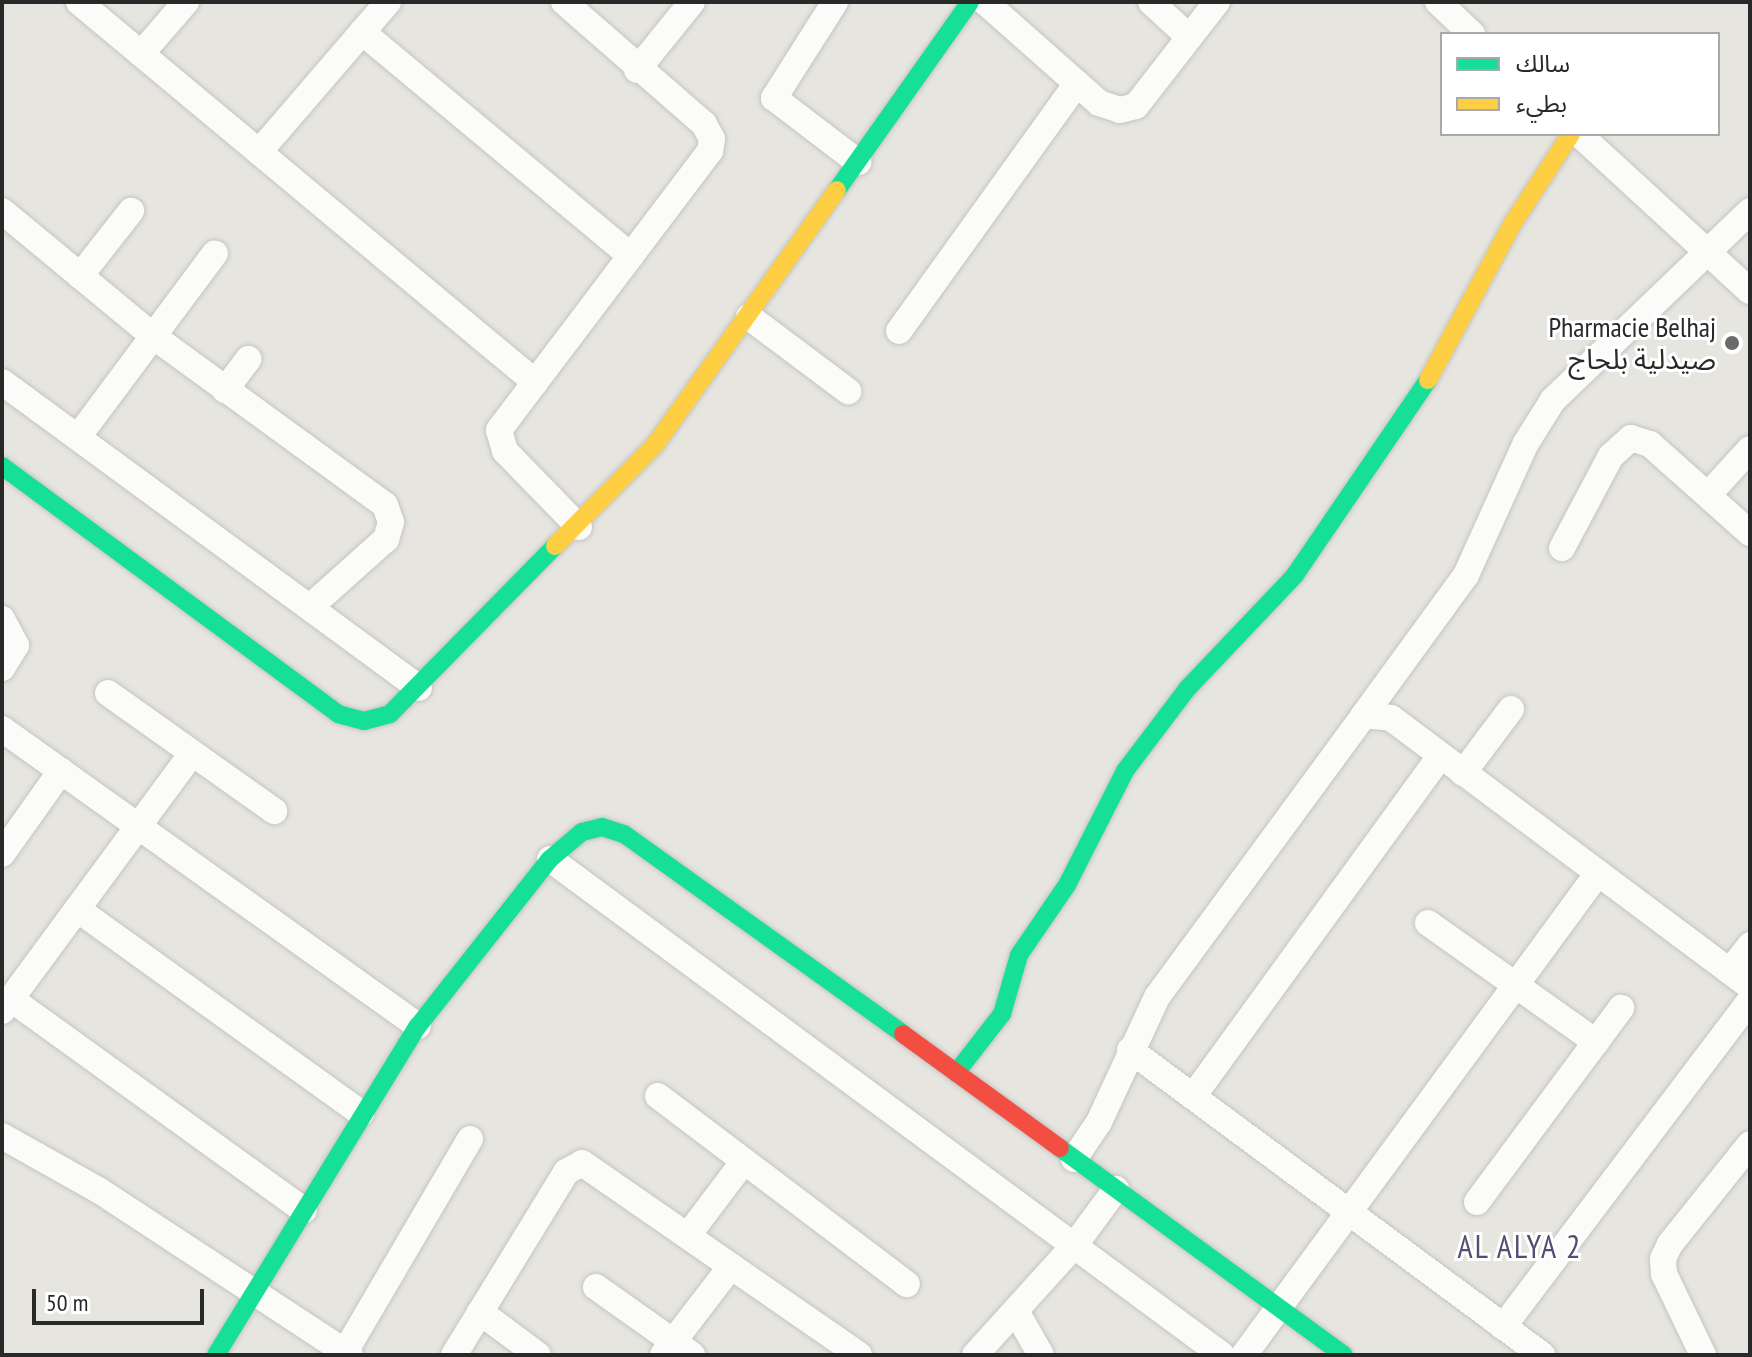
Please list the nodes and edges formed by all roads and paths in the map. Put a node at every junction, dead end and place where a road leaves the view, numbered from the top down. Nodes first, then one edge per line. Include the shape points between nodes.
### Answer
1 (79, 2) edge
2 (186, 2) edge
3 (388, 2) edge
4 (564, 2) edge
5 (692, 2) edge
6 (835, 2) edge
7 (970, 2) edge
8 (985, 2) edge
9 (1151, 2) edge
10 (1217, 2) edge
11 (1438, 2) edge
12 (362, 32) junction
13 (1470, 32) edge
14 (1189, 37) junction
15 (141, 54) junction
16 (637, 70) junction
17 (1077, 83) junction
18 (1570, 136) edge
19 (1581, 136) edge
20 (259, 152) junction
21 (858, 162) junction
22 (2, 211) edge
23 (131, 211) dead end
24 (1750, 211) edge
25 (1706, 249) junction
26 (215, 253) dead end
27 (631, 256) junction
28 (80, 276) junction
29 (1750, 291) edge
30 (749, 317) junction
31 (899, 331) dead end
32 (153, 336) junction
33 (248, 359) dead end
34 (2, 382) edge
35 (535, 382) junction
36 (225, 390) junction
37 (848, 391) dead end
38 (78, 437) junction
39 (1750, 449) edge
40 (2, 466) edge
41 (1708, 495) junction
42 (579, 527) junction
43 (1750, 533) edge
44 (1562, 548) dead end
45 (311, 606) junction
46 (2, 619) edge
47 (2, 668) edge
48 (419, 688) junction
49 (108, 693) dead end
50 (1511, 709) dead end
51 (1364, 715) junction
52 (2, 729) edge
53 (192, 753) junction
54 (1440, 756) junction
55 (61, 771) junction
56 (1463, 773) junction
57 (274, 811) dead end
58 (138, 827) junction
59 (2, 854) edge
60 (550, 859) junction
61 (1598, 873) junction
62 (77, 909) junction
63 (1428, 923) dead end
64 (1750, 945) edge
65 (1740, 979) edge
66 (1515, 985) junction
67 (1750, 1000) edge
68 (7, 1005) edge
69 (1621, 1008) dead end
70 (418, 1026) junction
71 (1596, 1042) junction
72 (1130, 1050) junction
73 (956, 1073) junction
74 (1194, 1095) junction
75 (658, 1096) dead end
76 (361, 1113) junction
77 (2, 1136) edge
78 (470, 1139) dead end
79 (1750, 1144) edge
80 (1074, 1159) junction
81 (744, 1161) junction
82 (1116, 1189) junction
83 (1477, 1202) dead end
84 (304, 1210) junction
85 (1349, 1212) junction
86 (689, 1234) junction
87 (1074, 1246) junction
88 (731, 1266) junction
89 (907, 1284) dead end
90 (596, 1287) dead end
91 (253, 1291) junction
92 (1279, 1307) junction
93 (480, 1312) junction
94 (1017, 1313) junction
95 (1503, 1327) junction
96 (676, 1350) edge
97 (347, 1353) edge
98 (216, 1355) edge
99 (454, 1355) edge
100 (538, 1355) edge
101 (859, 1355) edge
102 (975, 1355) edge
103 (1041, 1355) edge
104 (1222, 1355) edge
105 (1244, 1355) edge
106 (1344, 1355) edge
107 (1542, 1355) edge
108 (1703, 1355) edge

1 - 15 street
2 - 15 street
3 - 12 street
4 - 16 street
5 - 16 street
6 - 21 street via 774,98
7 - 21 street
8 - 17 street
9 - 14 street
10 - 14 street
11 - 13 street
12 - 20 street
12 - 27 street
14 - 17 street via 1136,106 1105,107
15 - 20 street
16 - 27 street via 704,124 712,139 710,151
17 - 31 street
18 - 73 street via 1513,223 1414,407 1295,575 1187,689 1125,771 1067,885 1019,955 1002,1014
19 - 25 street
20 - 35 street
21 - 30 street
22 - 28 street
23 - 28 street
24 - 25 street
25 - 29 street
25 - 51 street via 1553,400 1526,443 1466,575
26 - 32 street
27 - 35 street
28 - 32 street
30 - 37 street
30 - 42 street via 655,445
32 - 36 street
32 - 38 street
33 - 36 street
34 - 38 street
35 - 42 street via 502,422 501,445
36 - 45 street via 379,500 389,513 386,539
38 - 45 street
39 - 41 street
40 - 48 street via 338,714 377,719
41 - 43 street
41 - 44 street via 1644,440 1631,438 1611,456
42 - 48 street
45 - 48 street
46 - 47 street via 16,645
49 - 53 street
50 - 56 street
51 - 54 street via 1391,718
51 - 72 street via 1157,997
52 - 55 street
53 - 57 street
53 - 58 street
54 - 56 street
54 - 74 street
55 - 58 street
55 - 59 street
56 - 61 street
58 - 62 street
58 - 70 street
60 - 70 street
60 - 73 street via 592,828 624,834
60 - 87 street
61 - 65 street
61 - 66 street
62 - 68 street
62 - 76 street
63 - 66 street
64 - 65 street
66 - 71 street
66 - 85 street
67 - 95 street
68 - 84 street
69 - 71 street
70 - 76 street
71 - 83 street
72 - 74 street
72 - 80 street via 1099,1122
73 - 80 street
74 - 85 street
75 - 81 street
76 - 84 street
77 - 91 street via 100,1191
78 - 97 street
79 - 108 street via 1663,1259 1664,1274
80 - 82 street
81 - 86 street
81 - 89 street
82 - 87 street
82 - 92 street
84 - 91 street
85 - 92 street
85 - 95 street
86 - 88 street
86 - 93 street via 593,1167 576,1163
87 - 94 street
87 - 104 street
88 - 96 street
88 - 101 street
90 - 96 street
91 - 97 street
91 - 98 street
92 - 105 street
92 - 106 street
93 - 99 street
93 - 100 street
94 - 102 street
94 - 103 street
95 - 107 street

